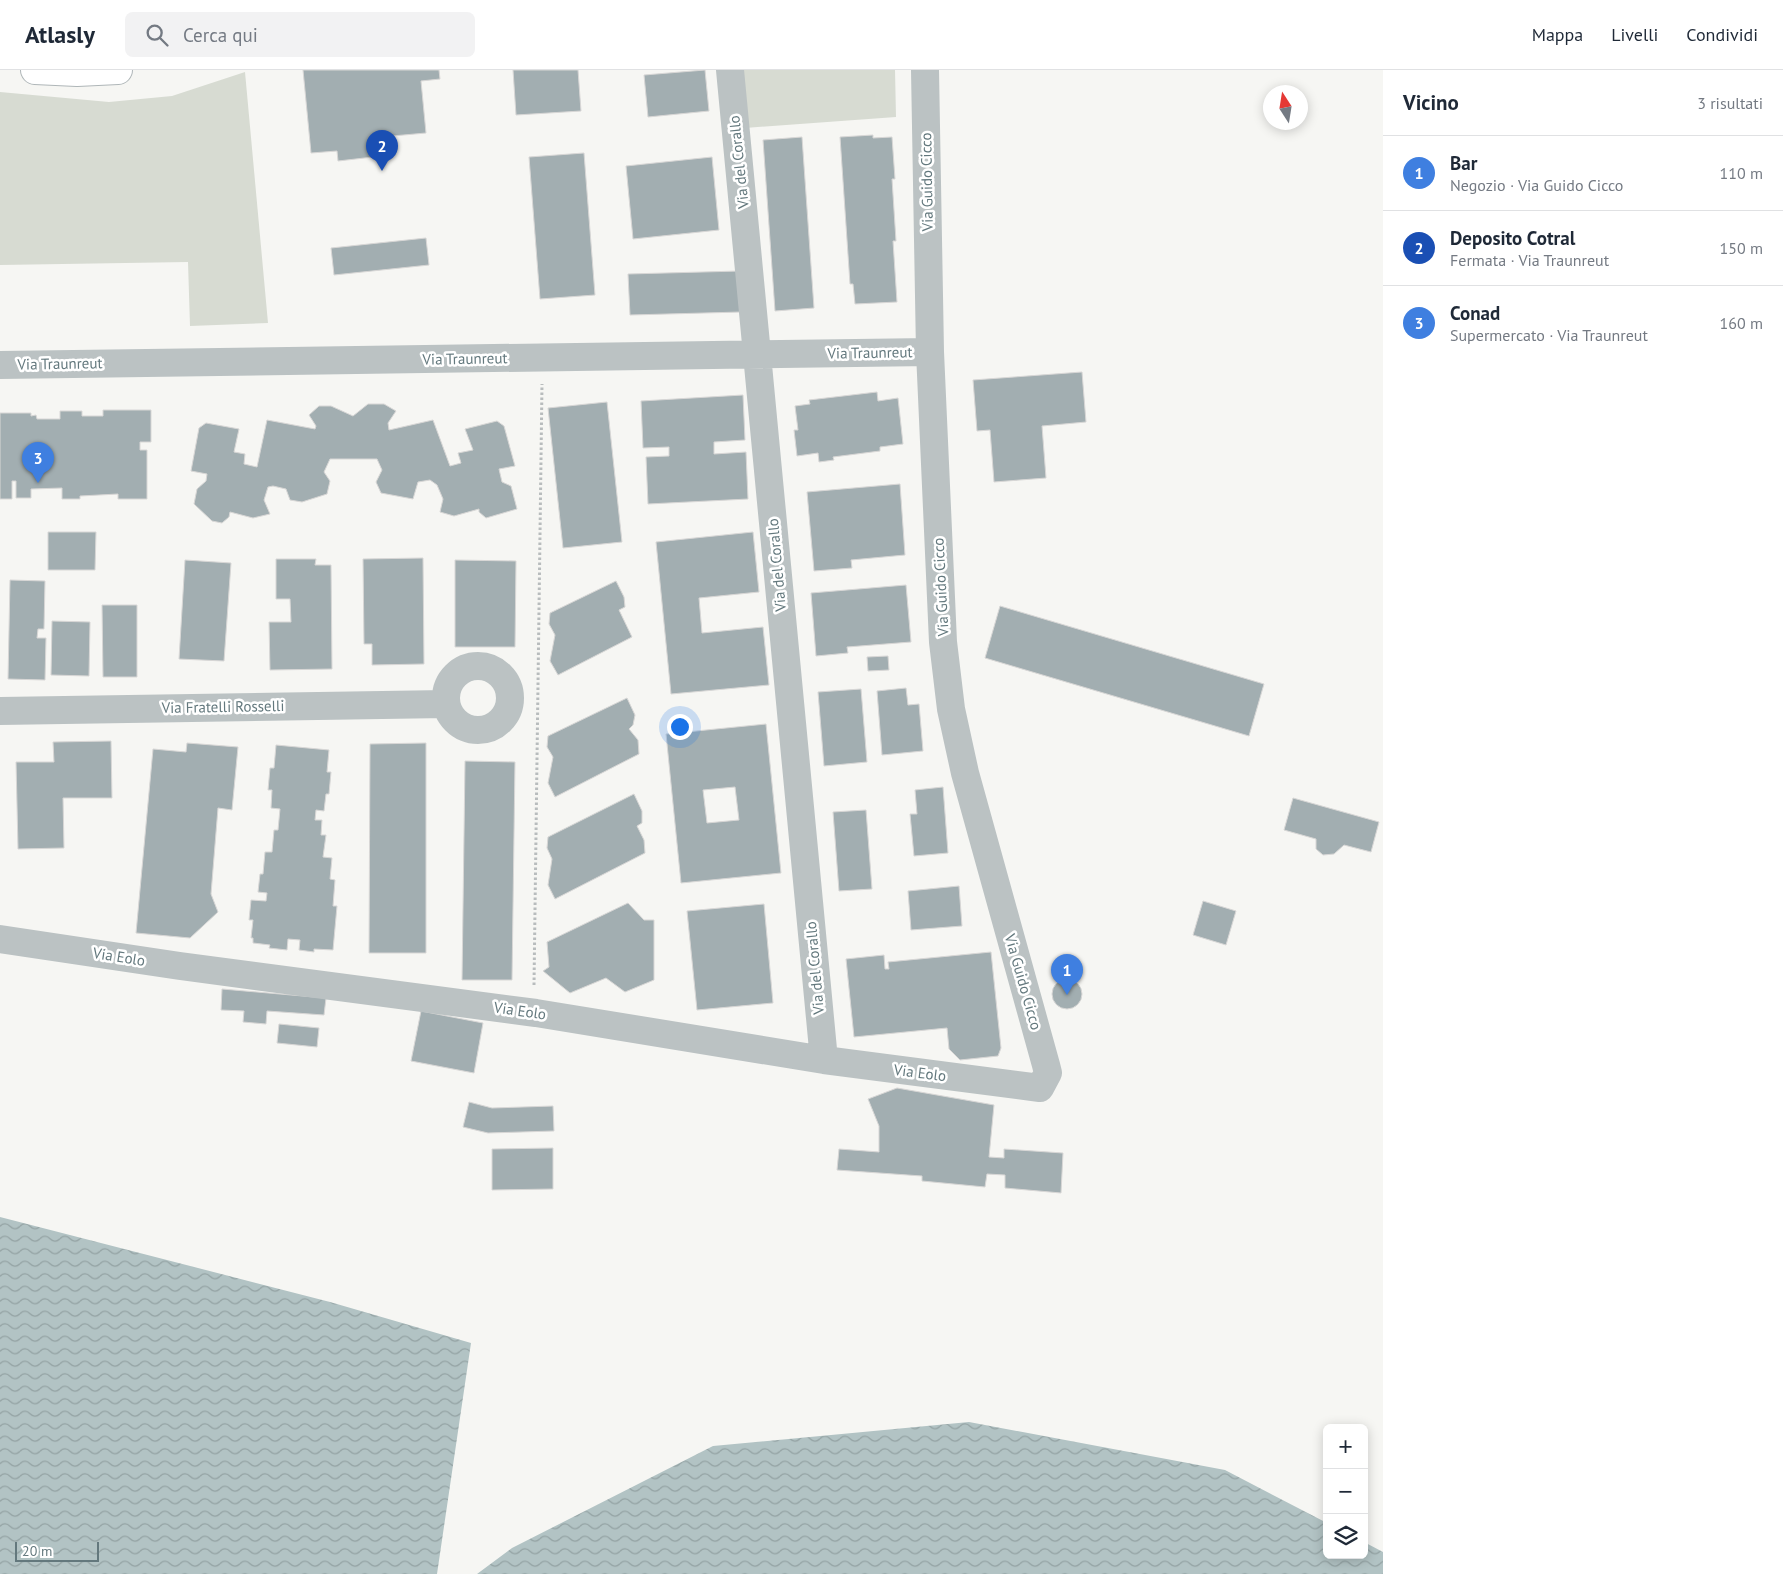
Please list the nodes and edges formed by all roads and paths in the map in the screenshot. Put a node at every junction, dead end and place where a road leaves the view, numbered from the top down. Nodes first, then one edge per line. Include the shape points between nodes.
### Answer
1 (34, 70) edge
2 (118, 70) edge
3 (730, 70) edge
4 (925, 70) edge
5 (930, 352) junction
6 (757, 355) junction
7 (542, 358) junction
8 (0, 365) edge
9 (446, 704) dead end
10 (0, 711) edge
11 (0, 939) edge
12 (536, 1013) junction
13 (824, 1060) junction
14 (1040, 1088) joint

1 - 2 main road
3 - 6 street, Via del Corallo
4 - 5 street, Via Guido Cicco
5 - 6 street, Via Traunreut
5 - 14 street, Via Guido Cicco via 943,642 951,708 969,790 1048,1073
6 - 7 street, Via Traunreut
6 - 13 street, Via del Corallo
7 - 8 street, Via Traunreut
7 - 12 path
9 - 10 street, Via Fratelli Rosselli
11 - 12 street, Via Eolo
12 - 13 street, Via Eolo
13 - 14 street, Via Eolo

